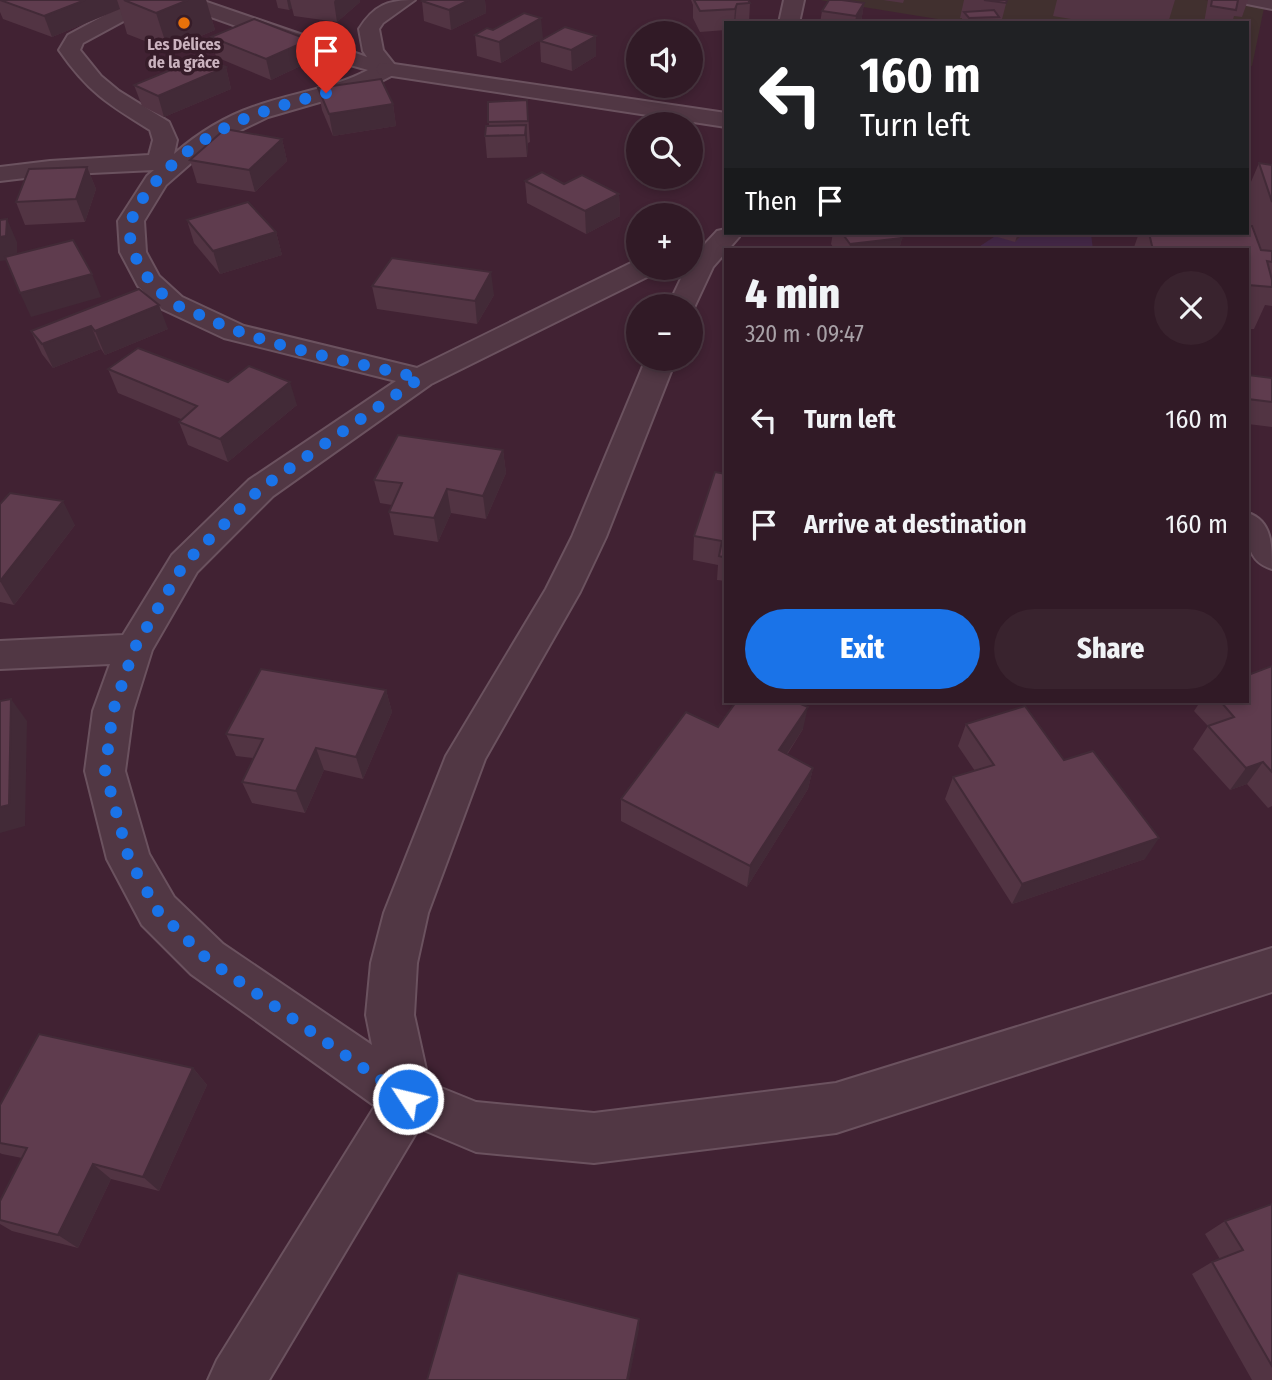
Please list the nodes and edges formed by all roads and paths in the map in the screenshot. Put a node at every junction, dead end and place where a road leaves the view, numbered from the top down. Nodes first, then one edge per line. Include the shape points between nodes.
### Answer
1 (148, 0) edge
2 (182, 0) edge
3 (404, 0) edge
4 (794, 0) edge
5 (1254, 0) edge
6 (1272, 3) edge
7 (789, 21) edge
8 (387, 69) junction
9 (724, 120) edge
10 (168, 162) junction
11 (0, 174) edge
12 (734, 235) edge
13 (703, 244) edge
14 (626, 276) edge
15 (687, 294) edge
16 (656, 371) edge
17 (420, 378) junction
18 (1249, 525) edge
19 (1272, 557) edge
20 (134, 649) junction
21 (0, 655) edge
22 (1272, 970) edge
23 (408, 1099) junction
24 (237, 1380) edge

1 - 10 street via 75,39 69,50 93,81 161,127
2 - 8 street
3 - 8 street via 374,19 369,29 373,51
4 - 7 street
5 - 6 street
8 - 9 street
8 - 10 street via 360,83 260,113
10 - 11 street
10 - 17 street via 131,221 133,252 148,280 172,303 234,332
12 - 13 street
12 - 15 street via 701,264
14 - 17 street
16 - 23 street via 589,537 466,756 406,913 394,963 390,1015
17 - 20 street via 261,488 184,564
18 - 19 street
20 - 21 street
20 - 23 street via 113,711 105,771 129,859 158,911 207,959
22 - 23 street via 836,1108 594,1138 476,1127
23 - 24 street

